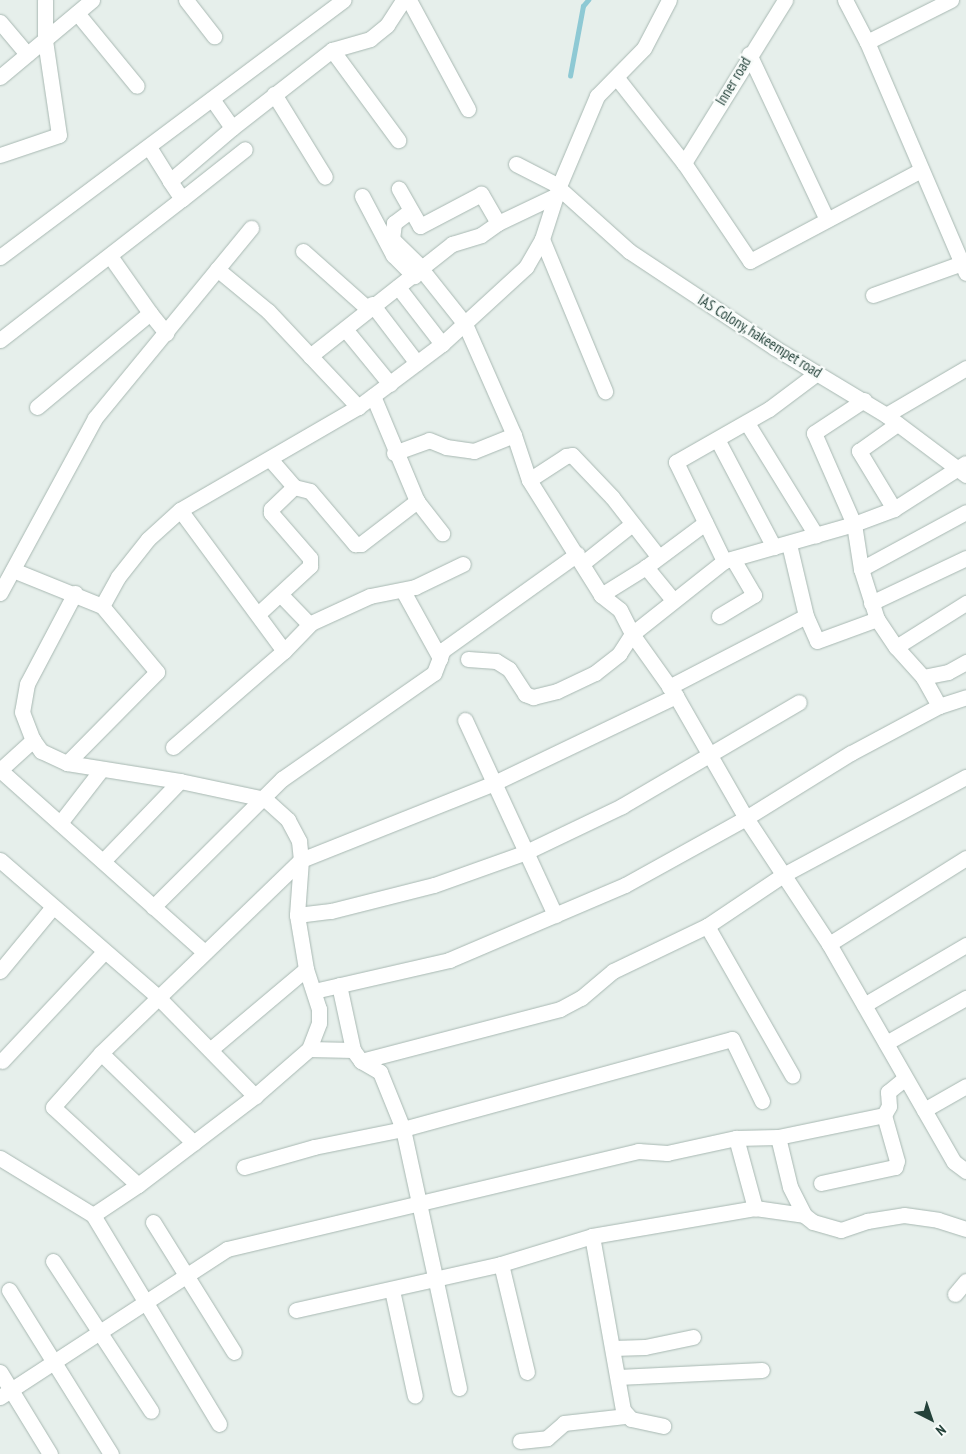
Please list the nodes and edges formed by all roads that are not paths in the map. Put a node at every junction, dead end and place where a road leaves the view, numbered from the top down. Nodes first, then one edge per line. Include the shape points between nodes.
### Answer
1 (45, 0) edge
2 (92, 0) edge
3 (186, 0) edge
4 (343, 0) edge
5 (403, 0) edge
6 (409, 0) edge
7 (669, 0) edge
8 (785, 0) edge
9 (845, 0) edge
10 (951, 0) edge
11 (77, 13) junction
12 (0, 22) edge
13 (214, 36) dead end
14 (45, 40) junction
15 (866, 42) junction
16 (332, 50) junction
17 (27, 54) junction
18 (749, 54) junction
19 (0, 77) edge
20 (618, 78) junction
21 (137, 86) dead end
22 (274, 94) junction
23 (212, 99) junction
24 (468, 110) dead end
25 (232, 128) junction
26 (398, 140) dead end
27 (149, 147) junction
28 (245, 149) dead end
29 (0, 155) edge
30 (684, 163) junction
31 (516, 164) dead end
32 (922, 170) junction
33 (325, 176) dead end
34 (170, 181) junction
35 (399, 189) dead end
36 (559, 190) junction
37 (362, 196) dead end
38 (182, 199) junction
39 (410, 211) junction
40 (827, 220) junction
41 (498, 223) junction
42 (251, 228) dead end
43 (542, 240) junction
44 (303, 251) dead end
45 (110, 256) junction
46 (0, 257) edge
47 (217, 269) junction
48 (965, 270) edge
49 (419, 271) junction
50 (398, 287) junction
51 (873, 295) dead end
52 (370, 306) junction
53 (150, 313) junction
54 (465, 324) junction
55 (345, 329) junction
56 (166, 332) junction
57 (0, 340) edge
58 (442, 344) junction
59 (310, 356) junction
60 (417, 363) junction
61 (966, 368) edge
62 (817, 373) junction
63 (390, 384) junction
64 (605, 391) dead end
65 (372, 396) junction
66 (864, 400) junction
67 (37, 407) dead end
68 (358, 407) junction
69 (892, 419) junction
70 (748, 423) junction
71 (514, 435) junction
72 (718, 441) junction
73 (394, 453) junction
74 (270, 459) junction
75 (962, 469) edge
76 (529, 480) junction
77 (294, 487) junction
78 (417, 501) junction
79 (894, 508) junction
80 (180, 510) junction
81 (966, 512) edge
82 (705, 523) junction
83 (632, 524) junction
84 (854, 524) junction
85 (442, 533) dead end
86 (816, 535) junction
87 (782, 545) junction
88 (658, 556) junction
89 (966, 558) edge
90 (580, 559) junction
91 (729, 560) junction
92 (463, 564) dead end
93 (646, 567) junction
94 (861, 569) junction
95 (13, 570) junction
96 (403, 591) junction
97 (0, 593) edge
98 (78, 595) junction
99 (281, 595) junction
100 (601, 595) junction
101 (673, 600) junction
102 (871, 603) junction
103 (966, 603) edge
104 (100, 604) junction
105 (258, 614) junction
106 (719, 616) dead end
107 (806, 616) junction
108 (877, 619) junction
109 (309, 624) junction
110 (632, 634) junction
111 (896, 647) junction
112 (284, 651) junction
113 (440, 658) junction
114 (468, 659) dead end
115 (966, 662) edge
116 (923, 677) junction
117 (672, 692) junction
118 (966, 697) edge
119 (799, 702) dead end
120 (939, 706) junction
121 (465, 720) dead end
122 (33, 740) junction
123 (173, 747) dead end
124 (709, 755) junction
125 (73, 757) junction
126 (0, 770) edge
127 (101, 770) junction
128 (966, 776) edge
129 (180, 781) junction
130 (492, 784) junction
131 (267, 796) junction
132 (746, 818) junction
133 (60, 823) junction
134 (524, 853) junction
135 (306, 858) junction
136 (966, 858) edge
137 (103, 861) junction
138 (1, 863) edge
139 (783, 875) junction
140 (153, 907) junction
141 (52, 908) junction
142 (302, 914) junction
143 (555, 915) junction
144 (707, 926) junction
145 (829, 944) junction
146 (966, 945) edge
147 (104, 952) junction
148 (204, 952) junction
149 (306, 969) junction
150 (0, 970) edge
151 (327, 988) junction
152 (158, 997) junction
153 (966, 998) edge
154 (864, 1005) junction
155 (886, 1043) junction
156 (212, 1049) junction
157 (316, 1049) junction
158 (101, 1053) junction
159 (352, 1054) junction
160 (2, 1061) dead end
161 (792, 1075) dead end
162 (905, 1078) junction
163 (966, 1086) edge
164 (255, 1096) junction
165 (762, 1101) dead end
166 (924, 1110) junction
167 (884, 1115) junction
168 (403, 1129) junction
169 (778, 1137) junction
170 (736, 1138) junction
171 (194, 1143) junction
172 (966, 1152) edge
173 (0, 1159) edge
174 (960, 1166) edge
175 (244, 1167) dead end
176 (821, 1183) dead end
177 (138, 1185) junction
178 (420, 1204) junction
179 (755, 1208) junction
180 (804, 1215) junction
181 (153, 1222) dead end
182 (98, 1223) junction
183 (966, 1229) edge
184 (592, 1236) junction
185 (53, 1261) dead end
186 (501, 1264) junction
187 (188, 1274) junction
188 (436, 1281) junction
189 (966, 1281) edge
190 (9, 1290) dead end
191 (392, 1290) junction
192 (955, 1294) dead end
193 (145, 1305) junction
194 (296, 1310) dead end
195 (99, 1334) junction
196 (693, 1337) dead end
197 (613, 1348) junction
198 (234, 1352) dead end
199 (54, 1362) junction
200 (762, 1370) dead end
201 (0, 1372) edge
202 (526, 1372) dead end
203 (618, 1377) junction
204 (459, 1388) dead end
205 (6, 1393) edge
206 (415, 1396) dead end
207 (151, 1411) dead end
208 (625, 1416) junction
209 (219, 1424) dead end
210 (663, 1426) dead end
211 (520, 1441) dead end
212 (50, 1454) edge
213 (111, 1454) edge

1 - 14 street
2 - 11 street
3 - 13 street
4 - 23 street
5 - 16 street via 387,25 370,39
6 - 24 street
7 - 20 street via 644,48
8 - 18 street, Inner road
9 - 15 street
10 - 15 street
11 - 14 street
11 - 21 street
12 - 17 street
14 - 17 street
14 - 29 street via 59,135
15 - 32 street
16 - 22 street
16 - 26 street
17 - 19 street
18 - 30 street, Inner road
18 - 40 street
20 - 30 street
20 - 36 street via 597,96
22 - 25 street
22 - 33 street
23 - 25 street
23 - 27 street
25 - 34 street
27 - 34 street
27 - 46 street
28 - 38 street
30 - 40 street via 750,261
31 - 36 street, IAS Colony, hakeempet road
32 - 40 street
32 - 48 street
34 - 38 street
35 - 39 street
36 - 41 street
36 - 43 street
36 - 62 street, IAS Colony, hakeempet road via 629,251
37 - 49 street via 393,255
38 - 45 street
39 - 41 street via 420,226 481,194
39 - 49 street via 394,223 392,239
41 - 49 street via 481,235 452,244
42 - 47 street
43 - 54 street via 526,267
43 - 64 street
44 - 52 street
45 - 53 street
45 - 57 street
47 - 56 street
47 - 59 street via 264,308
48 - 51 street
49 - 50 street
49 - 54 street
50 - 52 street
50 - 58 street
52 - 55 street
52 - 60 street
53 - 56 street
53 - 67 street
54 - 58 street
54 - 71 street
55 - 59 street
55 - 63 street
56 - 95 street via 95,418
58 - 60 street
59 - 68 street
60 - 63 street
61 - 69 street
62 - 66 street, IAS Colony, hakeempet road
62 - 70 street
63 - 65 street
65 - 68 street
65 - 73 street
66 - 69 street, IAS Colony, hakeempet road
66 - 84 street via 814,433
68 - 74 street
69 - 75 street, IAS Colony, hakeempet road
69 - 79 street via 859,451
70 - 72 street
70 - 86 street
71 - 73 street via 474,451 446,447 429,440
71 - 76 street
72 - 82 street via 676,462
72 - 87 street
73 - 78 street
74 - 77 street
74 - 80 street
75 - 79 street
76 - 83 street via 572,455 612,497
76 - 90 street
77 - 78 street via 310,492 355,544 361,544
77 - 99 street via 271,509 271,513 311,562
78 - 85 street
79 - 84 street
80 - 104 street via 148,539
80 - 105 street
81 - 94 street
82 - 88 street
82 - 91 street
83 - 88 street
83 - 90 street
84 - 86 street
84 - 94 street
86 - 87 street
87 - 91 street
87 - 107 street
88 - 93 street
89 - 102 street
90 - 100 street
90 - 113 street via 443,650
91 - 101 street
91 - 106 street via 754,595
92 - 96 street
93 - 100 street
93 - 101 street
94 - 102 street
95 - 97 street
95 - 98 street
96 - 109 street via 370,596
96 - 113 street
98 - 104 street
98 - 122 street via 27,684 22,712
99 - 105 street
99 - 109 street
100 - 110 street via 620,610
101 - 110 street
102 - 108 street
103 - 111 street
104 - 125 street via 157,672
105 - 112 street
107 - 108 street via 817,641
107 - 117 street
108 - 111 street
109 - 112 street
110 - 114 street via 619,654 595,674 533,697 524,694 509,669 496,661
110 - 117 street
111 - 116 street
112 - 123 street
113 - 131 street via 434,673 282,779
115 - 116 street via 948,672
116 - 120 street
117 - 124 street
117 - 130 street
118 - 120 street
119 - 124 street
120 - 132 street via 851,753
121 - 130 street
122 - 125 street via 41,751
122 - 126 street
124 - 132 street
124 - 134 street via 622,806
125 - 127 street
126 - 133 street
127 - 129 street
127 - 133 street
128 - 139 street
129 - 131 street
129 - 137 street
130 - 134 street
130 - 135 street
131 - 135 street via 288,820
131 - 140 street
132 - 139 street
132 - 143 street via 625,885
133 - 137 street
134 - 142 street via 434,885 331,911
134 - 143 street
135 - 142 street
135 - 148 street
136 - 145 street
137 - 140 street
138 - 141 street
139 - 144 street
139 - 145 street
140 - 148 street
141 - 147 street
141 - 150 street
142 - 149 street
143 - 151 street via 449,960
144 - 159 street via 614,971 581,998 560,1009
144 - 161 street
145 - 154 street
146 - 154 street
147 - 152 street
147 - 160 street
148 - 152 street
149 - 151 street
149 - 156 street
151 - 157 street via 320,1009
151 - 159 street
152 - 156 street
152 - 158 street
153 - 155 street
154 - 155 street
155 - 162 street
156 - 164 street
157 - 159 street
157 - 164 street
158 - 171 street
158 - 177 street via 53,1107
159 - 168 street via 380,1072
162 - 166 street
162 - 167 street via 888,1092 889,1106
163 - 166 street
164 - 171 street
165 - 168 street via 732,1039
166 - 174 street
167 - 169 street
167 - 176 street via 897,1161 895,1167
168 - 175 street via 314,1147
168 - 178 street
169 - 170 street
169 - 180 street via 790,1187
170 - 178 street via 667,1153 638,1151
170 - 179 street
171 - 177 street
172 - 174 street
173 - 182 street
177 - 182 street
178 - 187 street via 227,1249
178 - 188 street
179 - 180 street
179 - 184 street
180 - 183 street via 813,1222 841,1230 867,1221 904,1215 938,1220
181 - 187 street
182 - 193 street
184 - 186 street
184 - 197 street
185 - 195 street
186 - 188 street
186 - 202 street
187 - 193 street
187 - 198 street
188 - 191 street
188 - 204 street
189 - 192 street
190 - 199 street
191 - 194 street
191 - 206 street
193 - 195 street
193 - 209 street
195 - 199 street
195 - 207 street
196 - 197 street via 644,1347
197 - 203 street
199 - 205 street
199 - 213 street
200 - 203 street
201 - 205 street
203 - 208 street
205 - 212 street
208 - 210 street
208 - 211 street via 564,1423 547,1438

